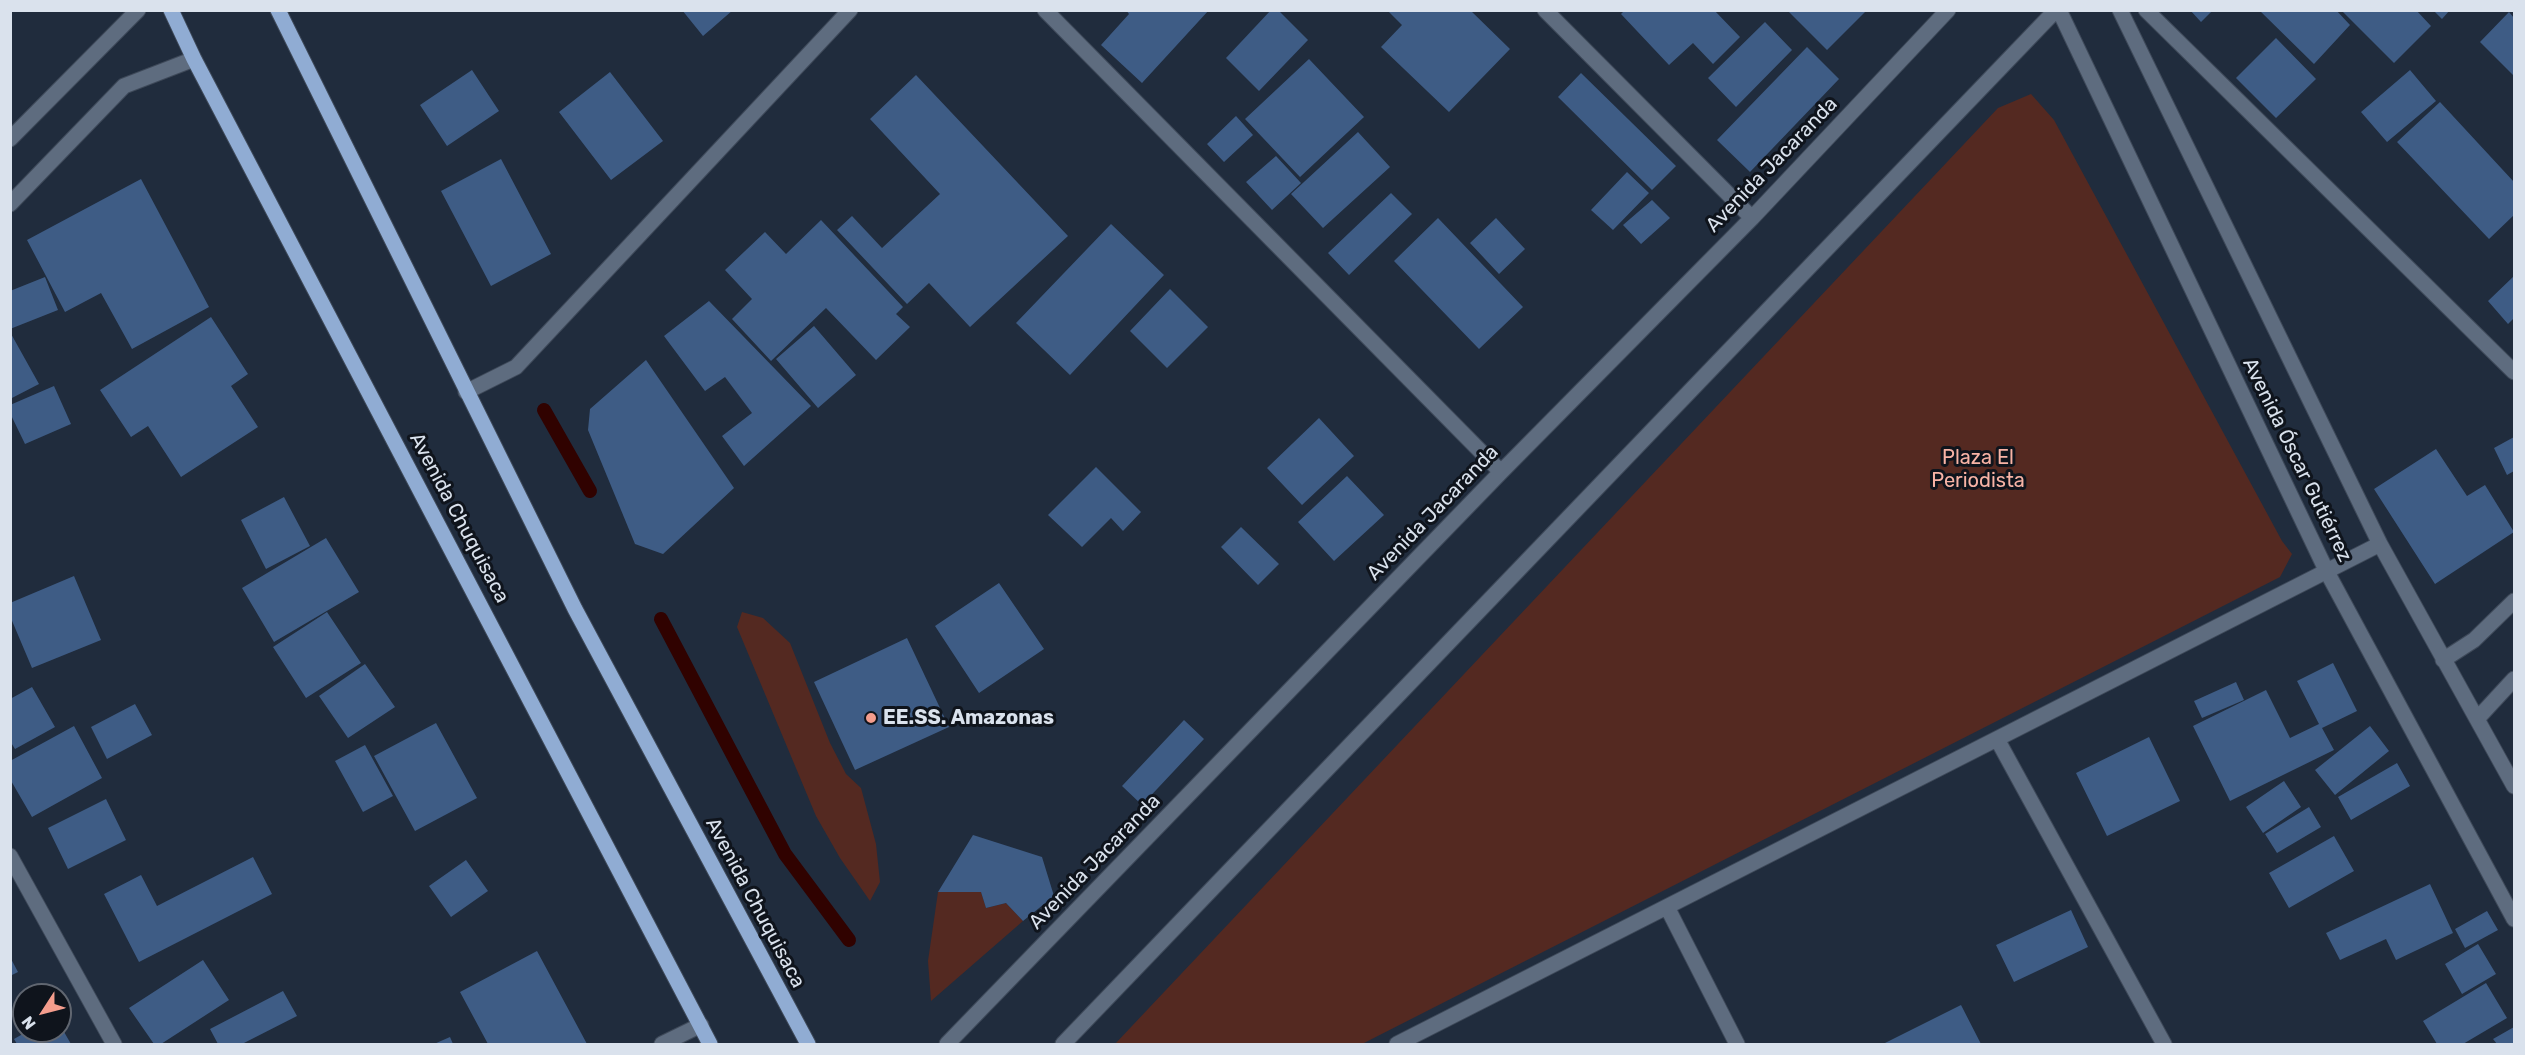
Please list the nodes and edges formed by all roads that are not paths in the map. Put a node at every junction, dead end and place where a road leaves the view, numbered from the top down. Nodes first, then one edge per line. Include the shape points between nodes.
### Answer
1 (138, 10) edge
2 (171, 10) edge
3 (278, 10) edge
4 (850, 10) edge
5 (1044, 10) edge
6 (1545, 10) edge
7 (1948, 10) edge
8 (2057, 10) edge
9 (2120, 10) edge
10 (2146, 10) edge
11 (194, 59) junction
12 (10, 139) edge
13 (10, 204) edge
14 (1752, 218) junction
15 (2514, 372) edge
16 (466, 392) junction
17 (1501, 472) junction
18 (2380, 544) junction
19 (2327, 572) junction
20 (2514, 601) edge
21 (2443, 660) junction
22 (2514, 680) edge
23 (2478, 718) junction
24 (1997, 739) junction
25 (2514, 786) edge
26 (10, 856) edge
27 (1667, 907) junction
28 (2514, 919) edge
29 (701, 1025) junction
30 (114, 1044) edge
31 (662, 1044) edge
32 (710, 1044) edge
33 (808, 1044) edge
34 (947, 1044) edge
35 (1063, 1044) edge
36 (1397, 1044) edge
37 (1737, 1044) edge
38 (2164, 1044) edge

1 - 12 street
2 - 11 main road, Avenida Chuquisaca
3 - 16 main road, Avenida Chuquisaca
4 - 16 street via 516,367
5 - 17 street
6 - 14 street
7 - 14 street, Avenida Jacaranda
8 - 19 street, Avenida Óscar Gutiérrez
8 - 35 street
9 - 18 street, Avenida Óscar Gutiérrez
10 - 15 street
11 - 13 street via 124,86
11 - 29 main road, Avenida Chuquisaca
14 - 17 street, Avenida Jacaranda
16 - 33 main road, Avenida Chuquisaca via 575,609
17 - 34 street, Avenida Jacaranda
18 - 19 street
18 - 21 street, Avenida Óscar Gutiérrez
19 - 24 street
19 - 28 street, Avenida Óscar Gutiérrez
20 - 21 street via 2474,640
21 - 23 street, Avenida Óscar Gutiérrez
22 - 23 street
23 - 25 street, Avenida Óscar Gutiérrez
24 - 27 street
24 - 38 street
26 - 30 street
27 - 36 street
27 - 37 street
29 - 31 street
29 - 32 main road, Avenida Chuquisaca

